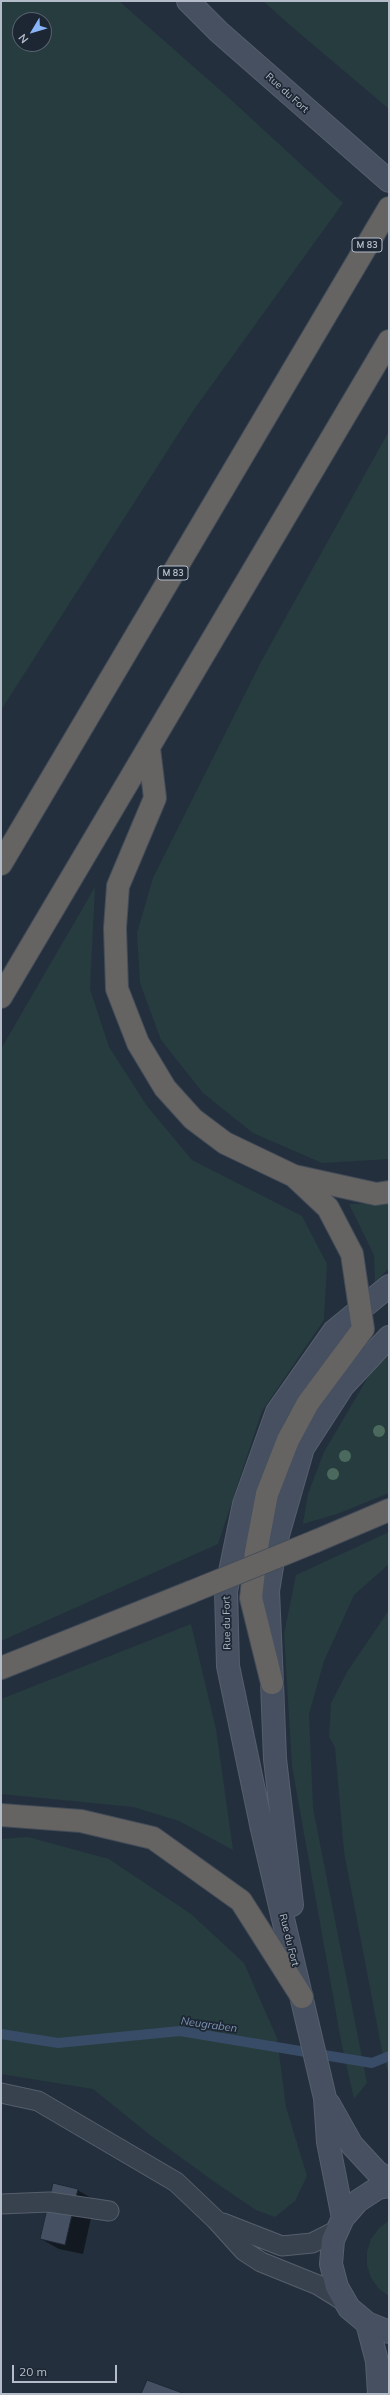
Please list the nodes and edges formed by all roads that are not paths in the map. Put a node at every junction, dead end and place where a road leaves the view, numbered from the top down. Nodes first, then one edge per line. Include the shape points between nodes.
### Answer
1 (188, 1) edge
2 (389, 181) edge
3 (389, 208) edge
4 (389, 341) edge
5 (149, 748) junction
6 (1, 864) edge
7 (1, 997) edge
8 (294, 1176) junction
9 (389, 1192) edge
10 (389, 1286) edge
11 (360, 1310) junction
12 (389, 1337) edge
13 (389, 1510) edge
14 (1, 1668) edge
15 (272, 1683) junction
16 (1, 1815) edge
17 (303, 2000) junction
18 (1, 2093) edge
19 (325, 2098) junction
20 (389, 2179) edge
21 (389, 2186) edge
22 (1, 2204) edge
23 (109, 2211) dead end
24 (216, 2220) junction
25 (340, 2224) junction
26 (346, 2303) junction
27 (367, 2323) junction
28 (389, 2332) edge
29 (379, 2394) edge

1 - 2 main road, Rue du Fort via 219,32
3 - 6 highway, M 83
4 - 5 highway
5 - 7 highway
5 - 8 highway via 155,798 118,886 115,928 117,989 138,1043 165,1088 193,1119 225,1143
8 - 9 highway via 376,1194
8 - 11 highway via 328,1208 352,1254
10 - 11 main road, Rue du Fort
11 - 15 highway via 363,1328 308,1403 288,1440 267,1494 256,1552 251,1598
11 - 17 main road, Rue du Fort via 334,1331 277,1412 244,1504 226,1591 228,1666 262,1829
12 - 15 main road, Rue du Fort via 343,1386 303,1448 276,1542 268,1591
13 - 14 highway, bridge
15 - 17 main road, Rue du Fort via 275,1759
16 - 17 highway via 81,1821 153,1838 241,1900
17 - 19 main road, Rue du Fort
18 - 24 lane via 38,2100 176,2182
19 - 20 main road, Rue du Fort via 352,2145 377,2172
19 - 25 main road, Rue du Fort via 328,2142
21 - 25 main road, Rue du Fort via 378,2188 358,2201
22 - 23 lane via 49,2202
24 - 25 lane via 282,2246 312,2243
24 - 26 lane via 244,2251 261,2262 318,2285
25 - 26 main road, Rue du Fort via 333,2240 331,2264 337,2287
26 - 27 main road, Rue du Fort
27 - 28 main road, Rue du Fort
27 - 29 main road via 377,2361

